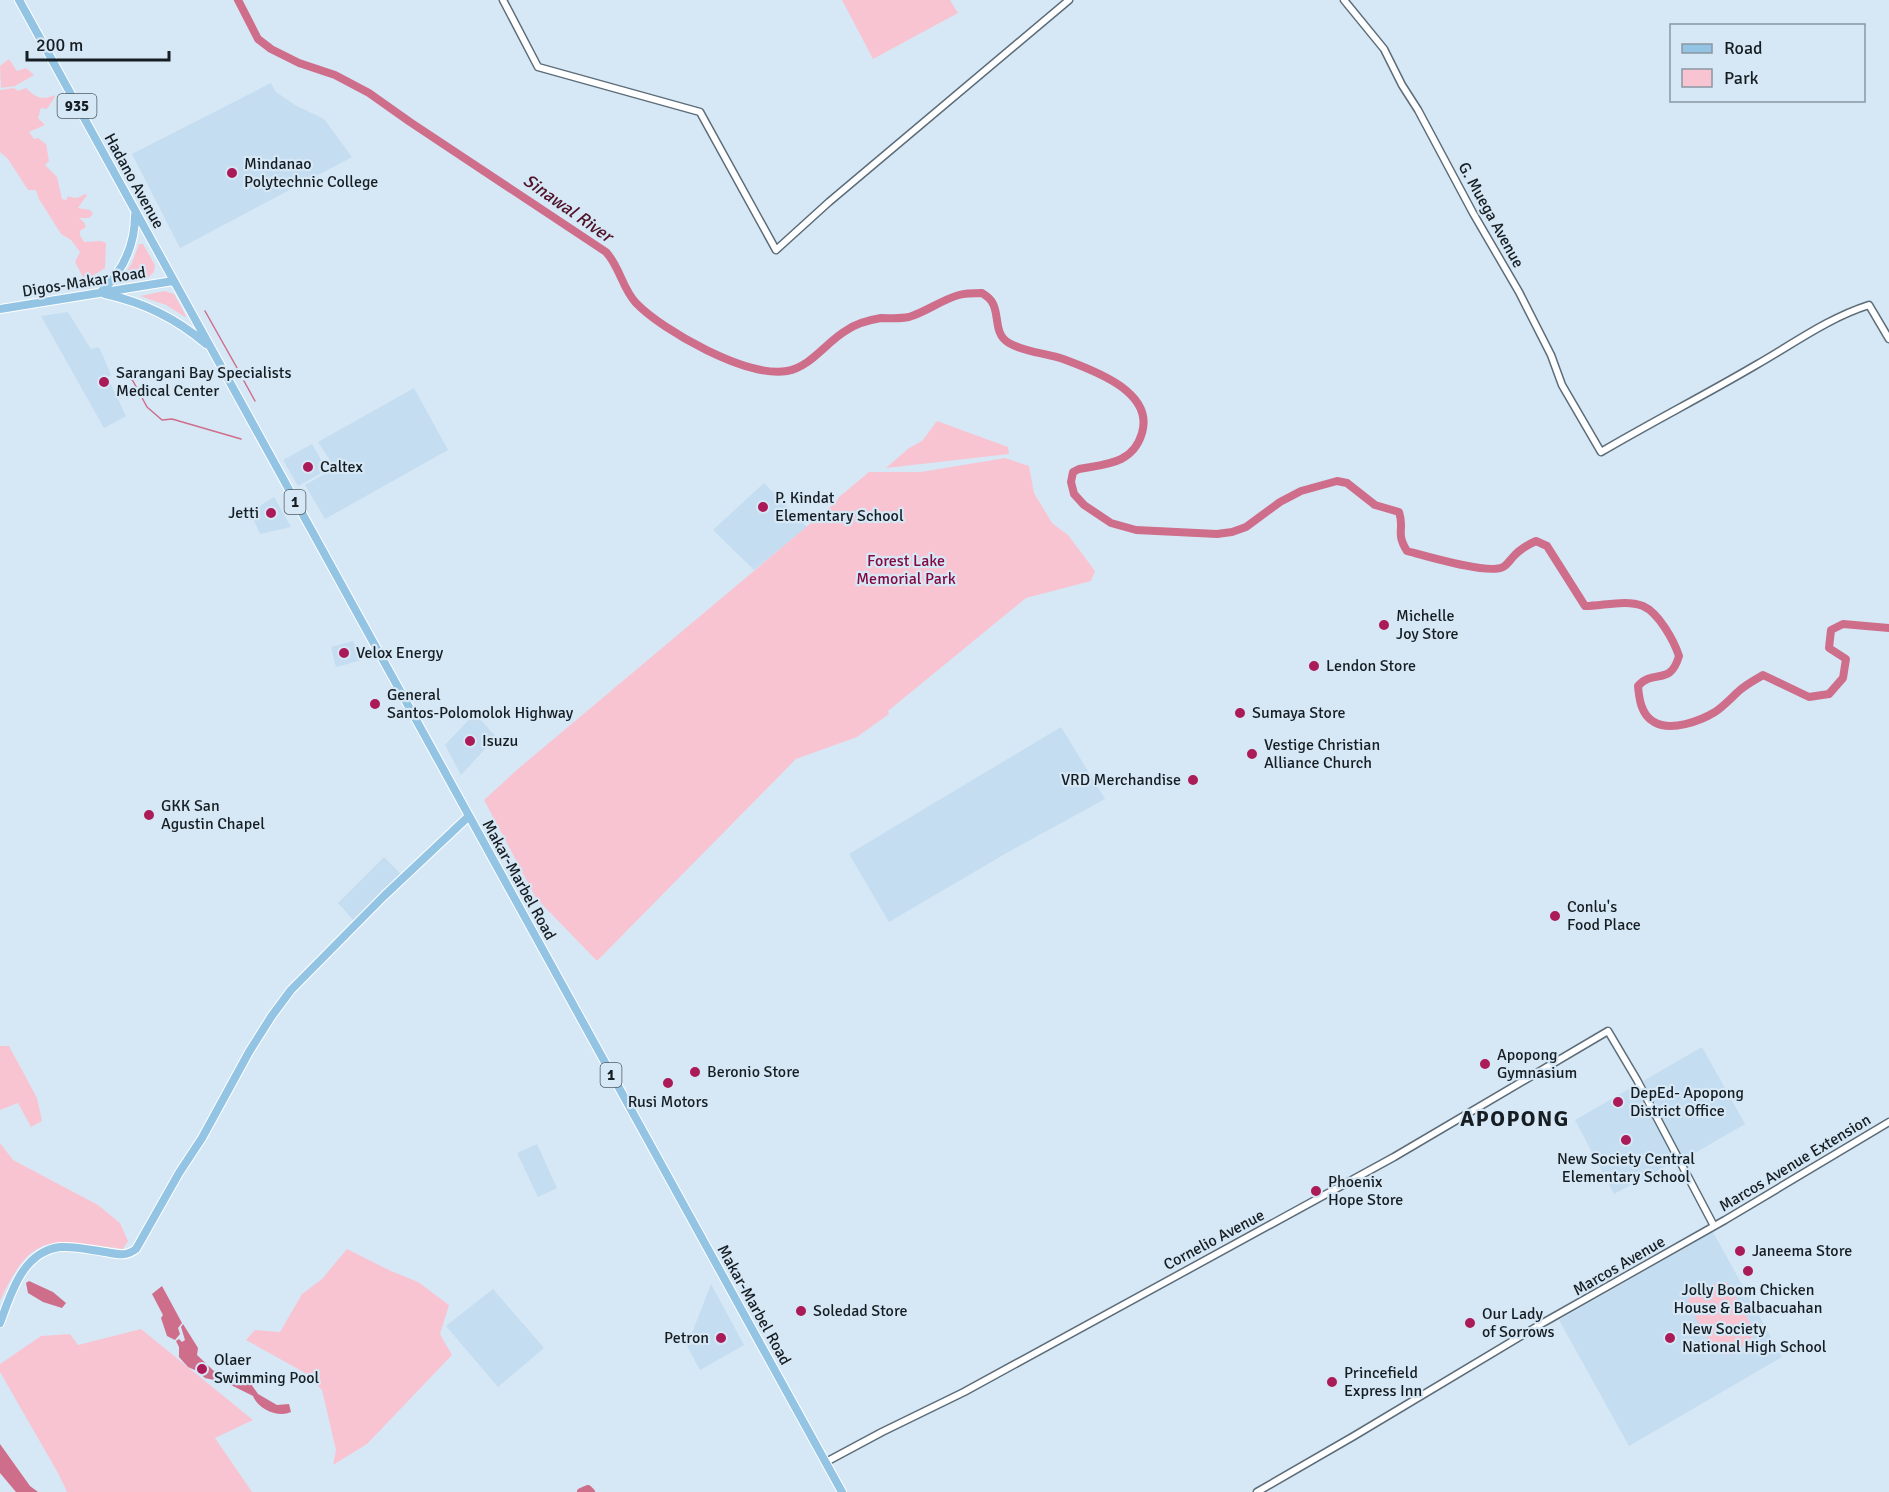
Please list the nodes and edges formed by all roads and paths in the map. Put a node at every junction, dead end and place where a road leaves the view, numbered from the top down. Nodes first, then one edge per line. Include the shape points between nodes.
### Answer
1 (19, 0) edge
2 (503, 0) edge
3 (1069, 0) edge
4 (1344, 0) edge
5 (135, 212) junction
6 (173, 281) junction
7 (100, 293) junction
8 (0, 309) edge
9 (1889, 339) edge
10 (209, 347) junction
11 (469, 816) junction
12 (1889, 1122) edge
13 (1714, 1226) junction
14 (0, 1323) edge
15 (826, 1462) junction
16 (842, 1492) edge
17 (1257, 1492) edge

1 - 5 main road, Hadano Avenue / 935
2 - 3 street via 538,67 700,112 776,250
4 - 9 street, G. Muega Avenue via 1384,50 1519,292 1562,385 1601,452 1817,328 1869,305
5 - 6 main road, Hadano Avenue / 935
5 - 7 main road via 134,235 127,257 116,277
6 - 7 main road, Digos-Makar Road
6 - 10 main road, Makar-Marbel Road / 1
7 - 8 main road, Digos-Makar Road
7 - 10 main road via 159,312
10 - 11 main road, Makar-Marbel Road / 1
11 - 14 main road via 285,998 249,1052 136,1249 123,1255 66,1247 47,1251 28,1265 16,1281
11 - 15 main road, Makar-Marbel Road / 1
12 - 13 street, Marcos Avenue Extension
13 - 15 street, Cornelio Avenue via 1608,1031 1394,1157 964,1392
13 - 17 street, Marcos Avenue
15 - 16 main road, Makar-Marbel Road / 1

